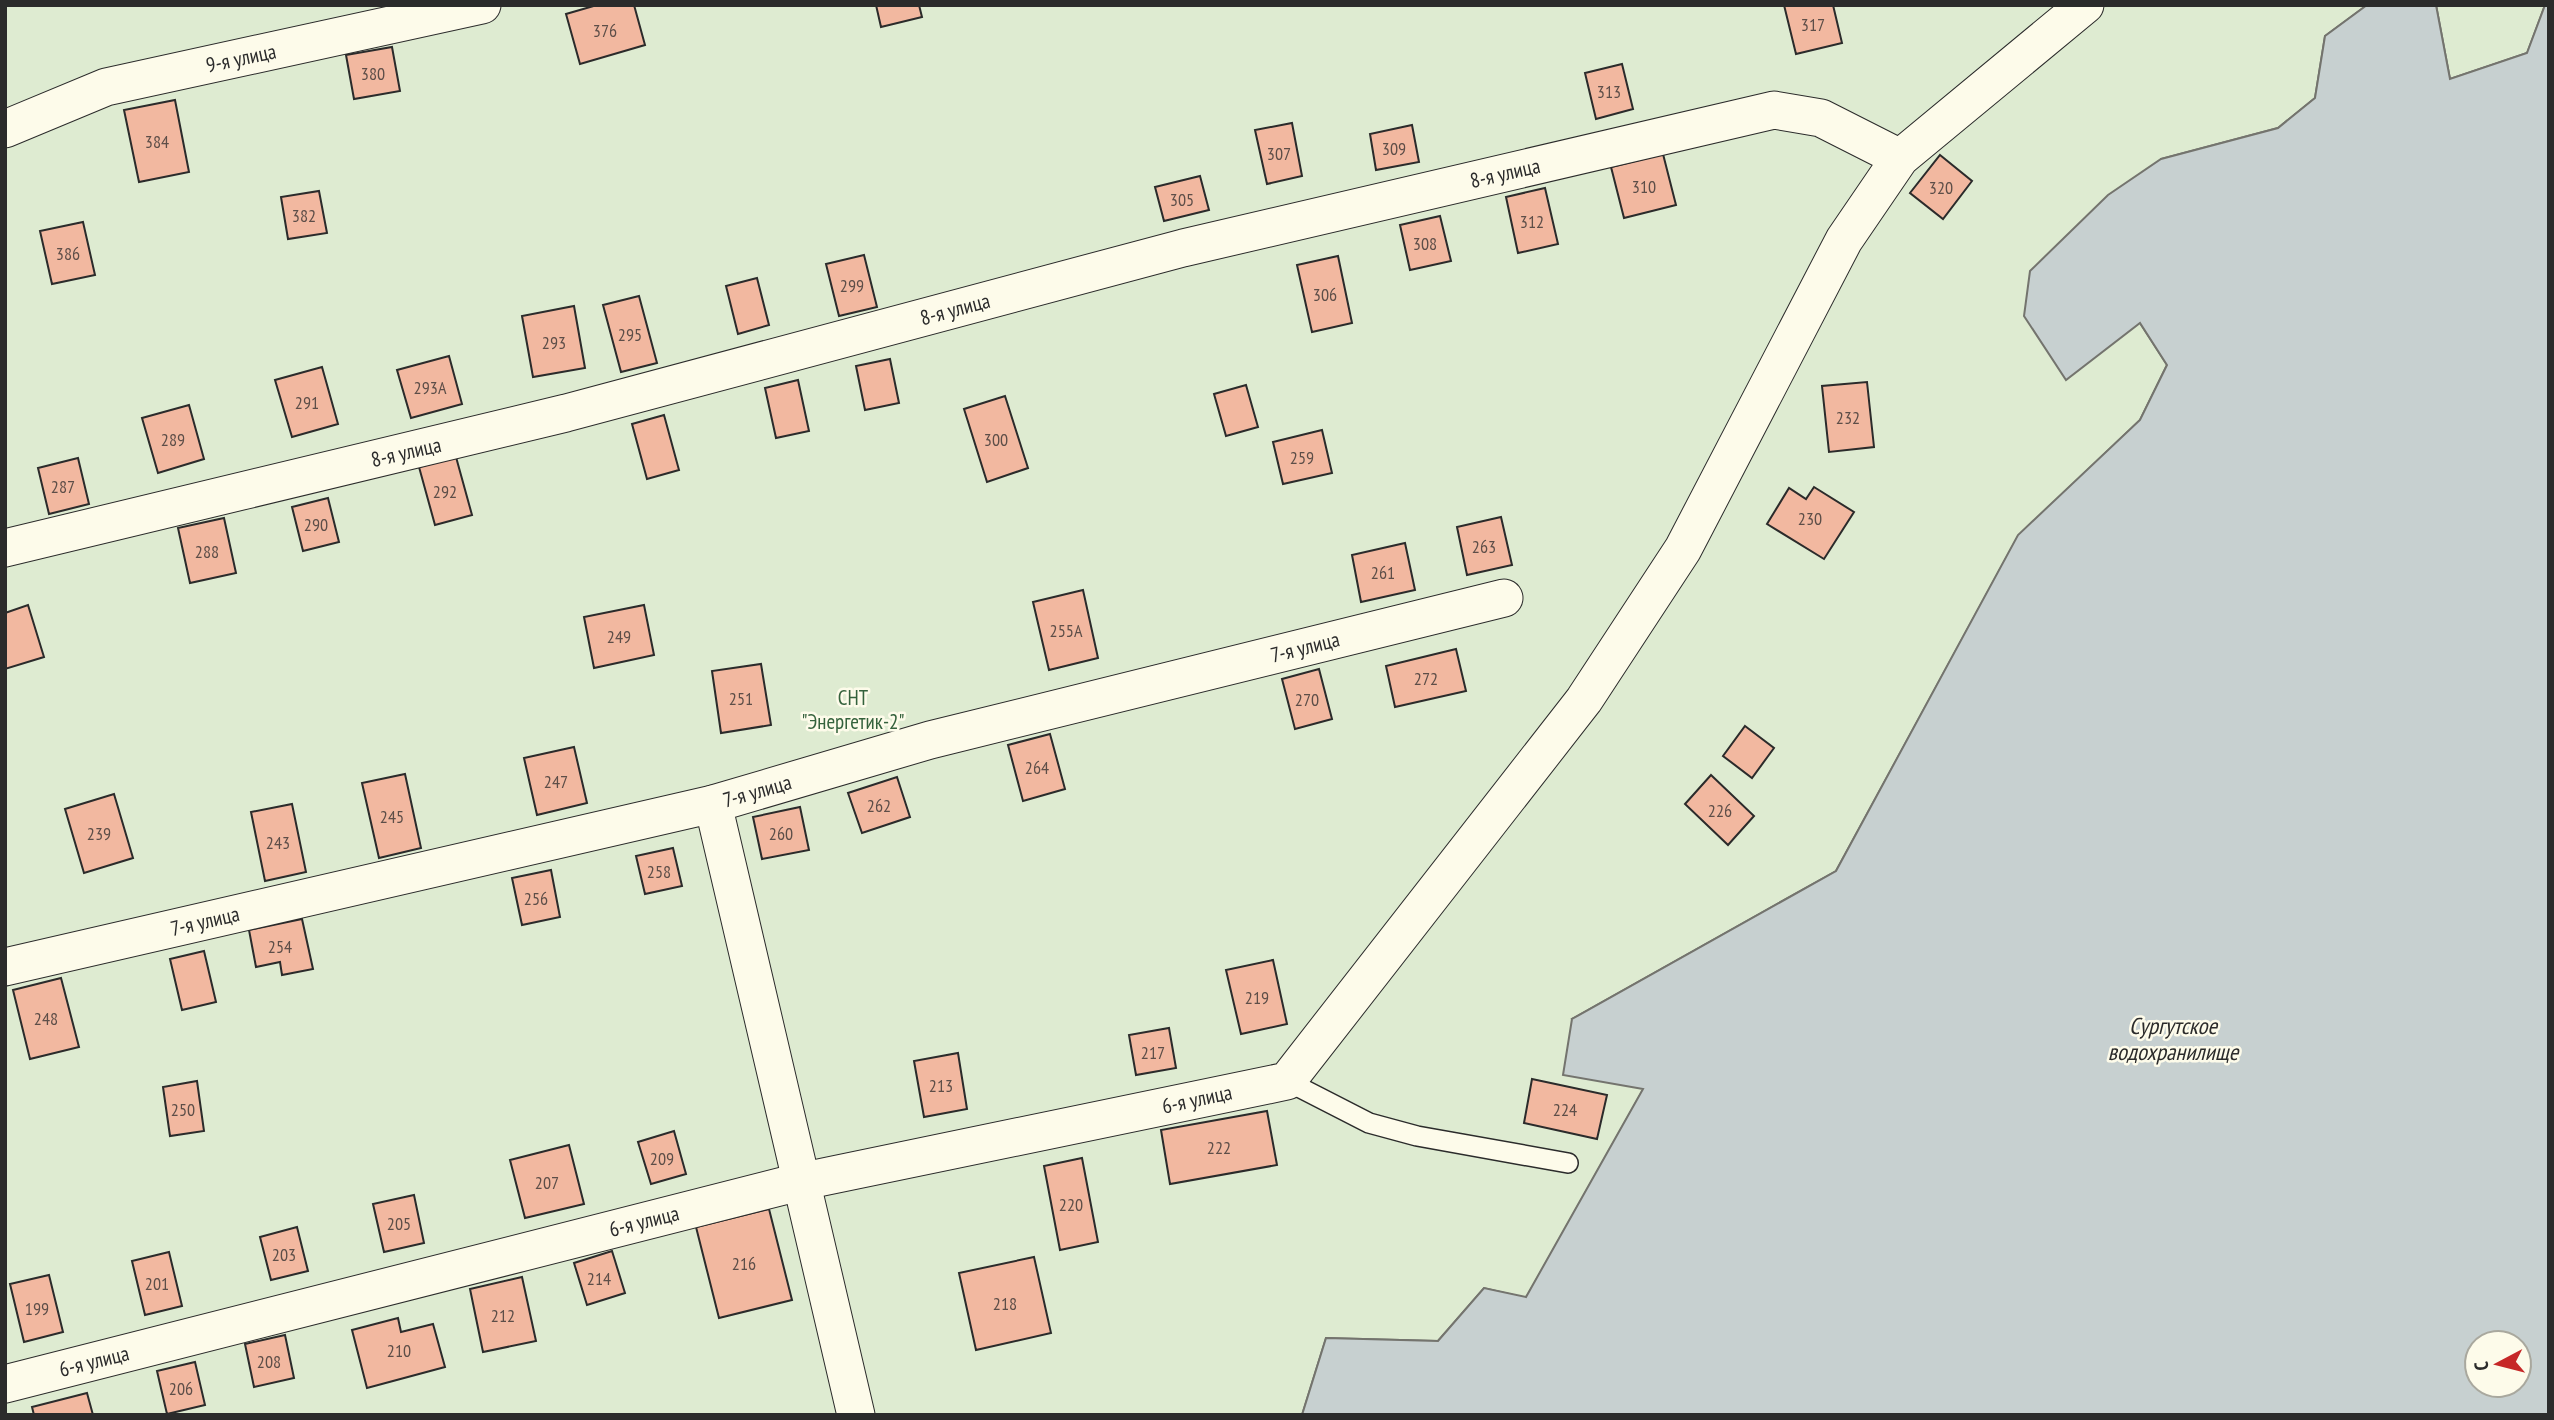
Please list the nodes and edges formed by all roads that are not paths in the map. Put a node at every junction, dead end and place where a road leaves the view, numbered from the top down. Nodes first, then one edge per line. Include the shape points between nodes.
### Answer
1 (482, 5) edge
2 (2085, 5) edge
3 (5, 129) edge
4 (1899, 158) junction
5 (5, 548) edge
6 (1504, 598) dead end
7 (713, 804) junction
8 (5, 967) edge
9 (1287, 1081) junction
10 (1569, 1163) dead end
11 (799, 1182) junction
12 (5, 1384) edge
13 (856, 1415) edge

1 - 3 street, 9-я улица via 106,87
2 - 4 street
4 - 5 street, 8-я улица via 1821,118 1774,110 1183,248 566,413
4 - 9 street via 1844,240 1683,549 1620,646 1584,700
6 - 7 street, 7-я улица via 930,740
7 - 8 street, 7-я улица
7 - 11 street
9 - 10 lane via 1370,1123
9 - 11 street, 6-я улица
11 - 12 street, 6-я улица
11 - 13 street

